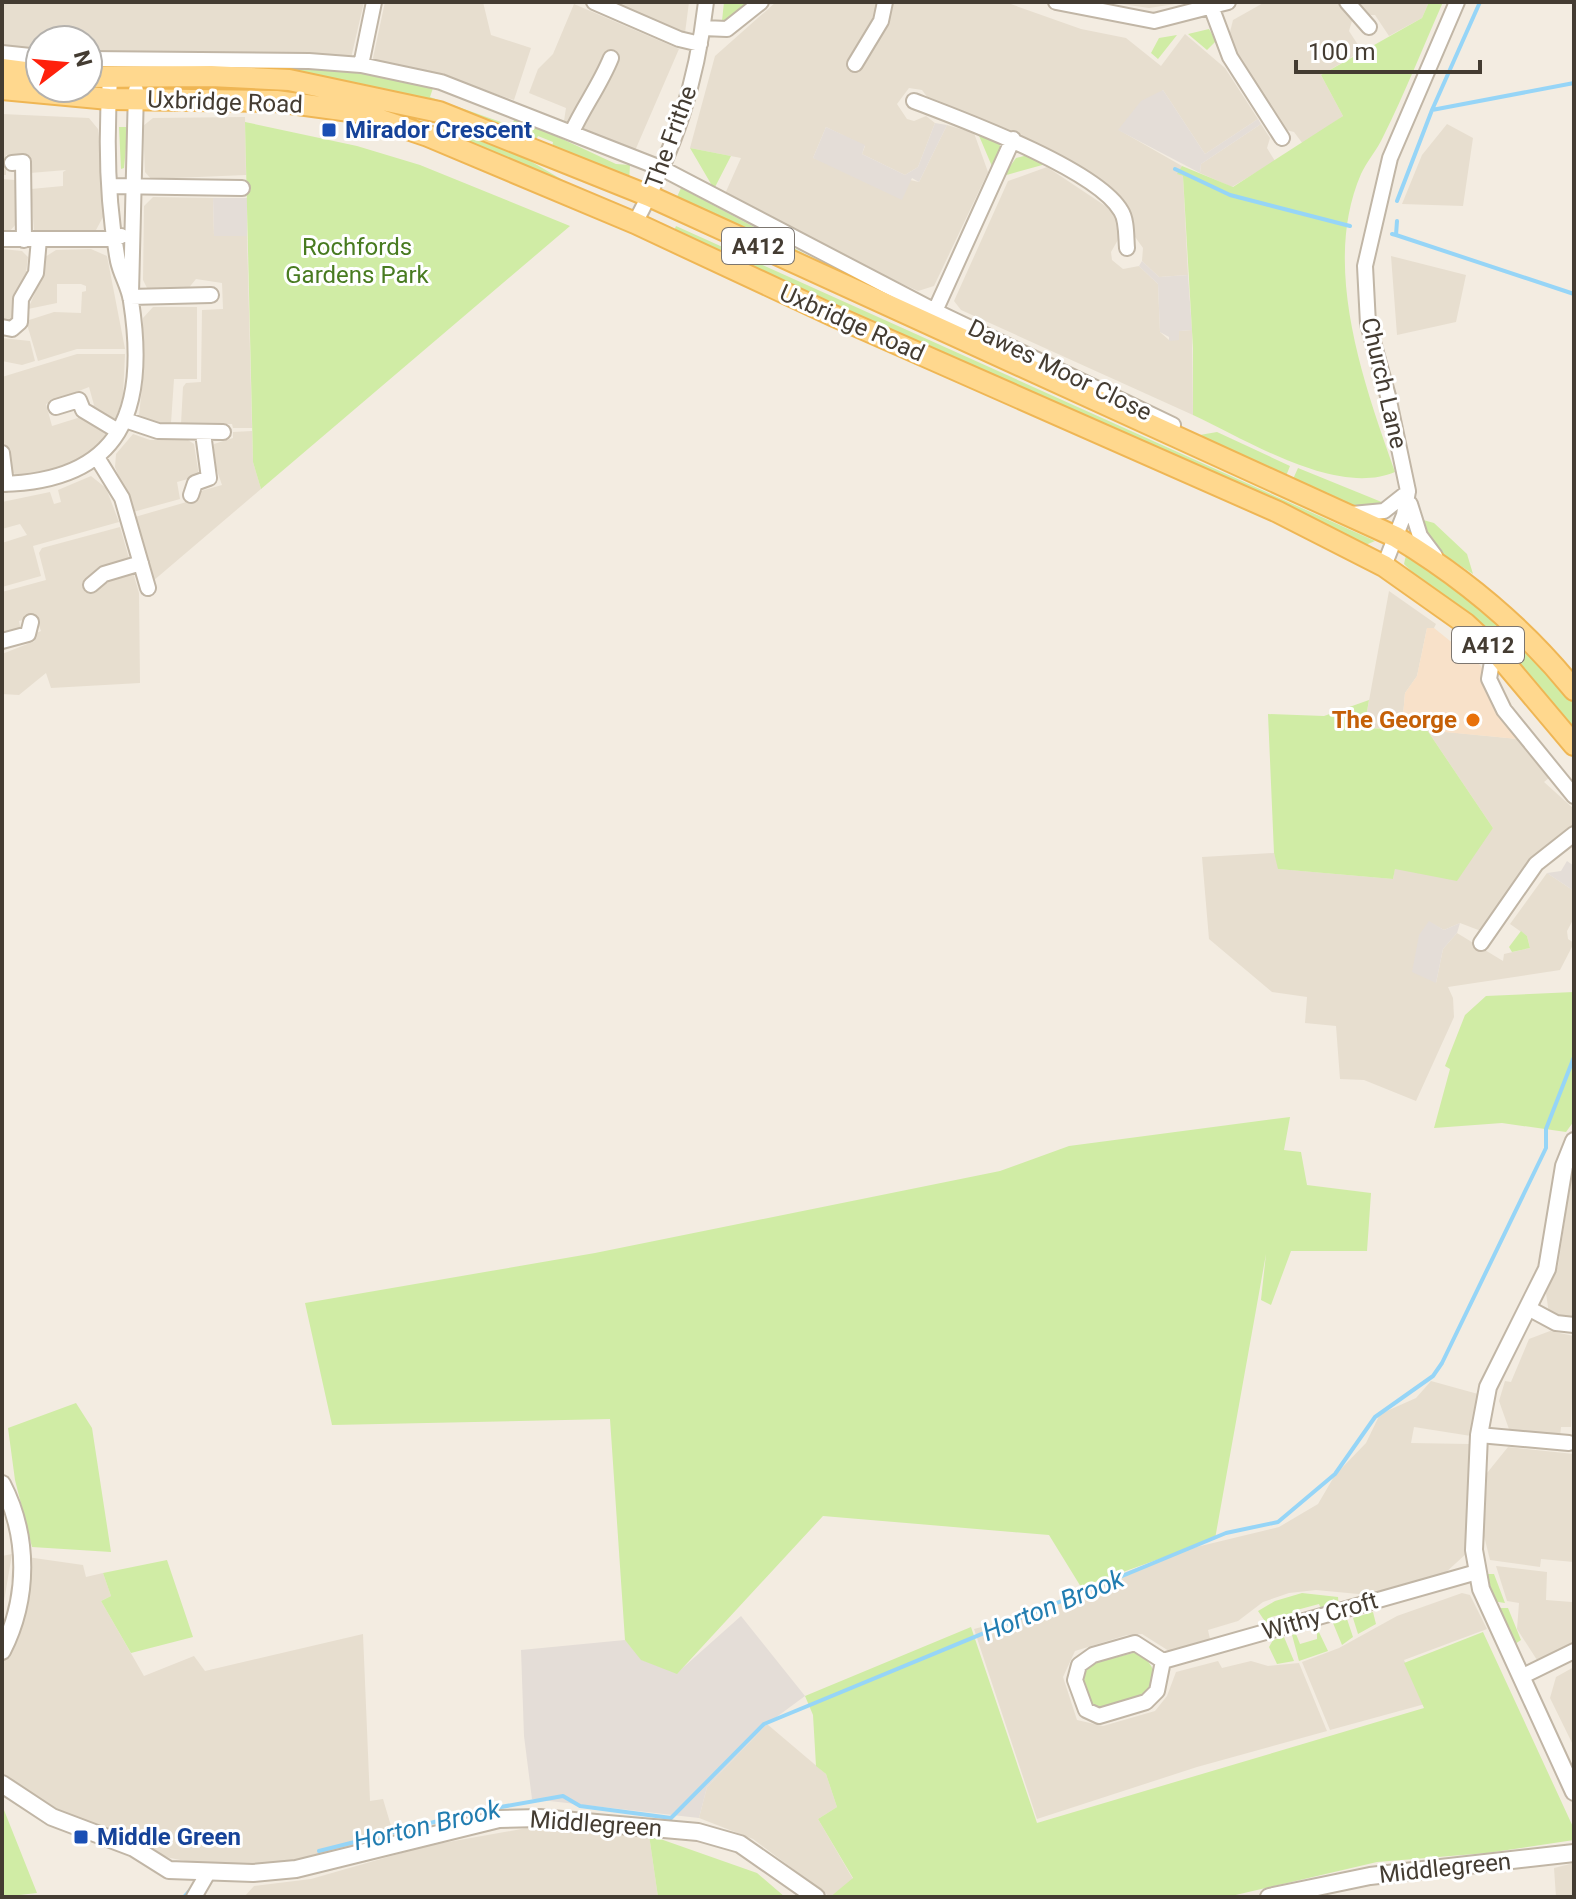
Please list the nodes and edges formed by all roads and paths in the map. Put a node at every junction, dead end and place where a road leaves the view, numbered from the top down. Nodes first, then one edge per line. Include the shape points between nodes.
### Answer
1 (374, 2) edge
2 (594, 2) edge
3 (706, 2) edge
4 (761, 2) edge
5 (885, 2) edge
6 (1056, 2) edge
7 (1228, 2) edge
8 (1347, 2) edge
9 (1457, 2) edge
10 (1212, 9) junction
11 (1369, 27) dead end
12 (703, 28) junction
13 (700, 44) junction
14 (2, 53) edge
15 (24, 55) edge
16 (611, 58) dead end
17 (104, 59) edge
18 (855, 64) dead end
19 (361, 65) junction
20 (2, 69) edge
21 (24, 72) edge
22 (136, 77) junction
23 (104, 78) edge
24 (110, 78) junction
25 (2, 89) edge
26 (109, 99) junction
27 (136, 99) junction
28 (914, 101) dead end
29 (572, 132) junction
30 (1282, 138) dead end
31 (1013, 139) junction
32 (12, 163) dead end
33 (663, 169) junction
34 (111, 186) junction
35 (133, 186) junction
36 (242, 188) dead end
37 (649, 196) junction
38 (635, 223) junction
39 (133, 228) junction
40 (2, 239) edge
41 (115, 239) junction
42 (31, 240) junction
43 (1127, 248) dead end
44 (211, 295) dead end
45 (130, 297) junction
46 (935, 311) junction
47 (2, 327) edge
48 (56, 407) dead end
49 (122, 426) junction
50 (1184, 430) dead end
51 (223, 432) dead end
52 (203, 433) junction
53 (2, 453) edge
54 (98, 459) junction
55 (4, 484) edge
56 (1408, 491) junction
57 (191, 495) dead end
58 (1347, 514) junction
59 (1396, 537) junction
60 (141, 563) junction
61 (1384, 566) junction
62 (1445, 567) junction
63 (91, 585) dead end
64 (148, 588) dead end
65 (31, 622) dead end
66 (2, 641) edge
67 (1494, 650) junction
68 (1574, 690) edge
69 (1574, 745) edge
70 (1574, 796) edge
71 (1574, 834) edge
72 (1481, 943) dead end
73 (1574, 1141) edge
74 (1528, 1308) junction
75 (1574, 1325) edge
76 (1479, 1435) junction
77 (1569, 1443) dead end
78 (2, 1484) edge
79 (1477, 1572) junction
80 (2, 1651) edge
81 (1574, 1651) edge
82 (1163, 1661) junction
83 (1523, 1676) junction
84 (2, 1784) edge
85 (1574, 1792) edge
86 (1574, 1853) edge
87 (209, 1871) junction
88 (194, 1897) edge
89 (816, 1897) edge
90 (1269, 1897) edge

1 - 19 street
2 - 13 street
3 - 12 street, The Frithe
4 - 12 street via 727,29
5 - 18 street via 881,21
6 - 10 street via 1154,21
7 - 10 street
8 - 11 street
9 - 56 street, Church Lane via 1390,158 1365,266 1368,324
10 - 30 street via 1230,57
12 - 13 street, The Frithe
13 - 33 street, The Frithe via 687,107
14 - 15 street
16 - 29 street
17 - 19 street, Uxbridge Road
19 - 29 street, Uxbridge Road via 441,82
20 - 21 main road
22 - 24 main road, Uxbridge Road / A412
22 - 27 street
22 - 37 main road, Uxbridge Road / A412 via 289,80 439,112
23 - 24 main road, Uxbridge Road / A412
24 - 26 street
25 - 26 main road, Uxbridge Road / A412
26 - 27 main road, Uxbridge Road / A412
26 - 34 street
27 - 35 street
27 - 38 main road, Uxbridge Road / A412 via 276,101 357,112 428,136
28 - 31 street
29 - 33 street, Uxbridge Road
31 - 43 street via 1109,195 1123,213
31 - 46 street
32 - 42 street via 23,162
33 - 37 street, The Frithe
33 - 46 street, Dawes Moor Close
34 - 35 street
34 - 41 street
35 - 36 street
35 - 39 street
37 - 38 street, The Frithe
37 - 58 main road, Uxbridge Road / A412
38 - 61 main road, Uxbridge Road / A412 via 1278,512
39 - 41 street
39 - 45 street
40 - 42 street
41 - 42 street
41 - 45 street
42 - 47 street via 36,273 21,299 20,322 12,329
44 - 45 street
45 - 49 street via 134,382
46 - 50 street, Dawes Moor Close
48 - 49 street via 79,400 83,410
49 - 52 street
49 - 54 street
51 - 52 street
52 - 57 street via 209,478 195,483
53 - 55 street
54 - 55 street via 70,474 26,485
54 - 60 street via 122,498
56 - 58 street via 1384,511
56 - 59 street, Church Lane
56 - 62 street, Church Lane via 1420,536
58 - 59 main road, Uxbridge Road / A412
59 - 61 street, Church Lane
59 - 62 main road, Uxbridge Road / A412
60 - 63 street via 104,574
60 - 64 street
61 - 67 main road, Uxbridge Road / A412
62 - 68 main road, Uxbridge Road / A412 via 1496,607
65 - 66 street via 28,634
67 - 69 main road, Uxbridge Road / A412
67 - 70 street via 1489,679 1504,710
71 - 72 street via 1536,864
73 - 74 street via 1564,1166 1547,1269
74 - 75 street via 1556,1323
74 - 76 street via 1488,1387
76 - 77 street
76 - 79 street
78 - 80 street via 22,1537 23,1558 15,1617
79 - 82 street, Withy Croft
79 - 83 street
81 - 83 street
82 - 82 street via 1135,1643 1093,1655 1079,1665 1075,1680 1086,1710 1099,1716 1146,1702 1157,1691
83 - 85 street
84 - 87 street, Middlegreen via 52,1817 134,1848 169,1870
86 - 90 street, Middlegreen via 1370,1876
87 - 88 street
87 - 89 street, Middlegreen via 296,1869 499,1819 540,1818 698,1832 740,1844

